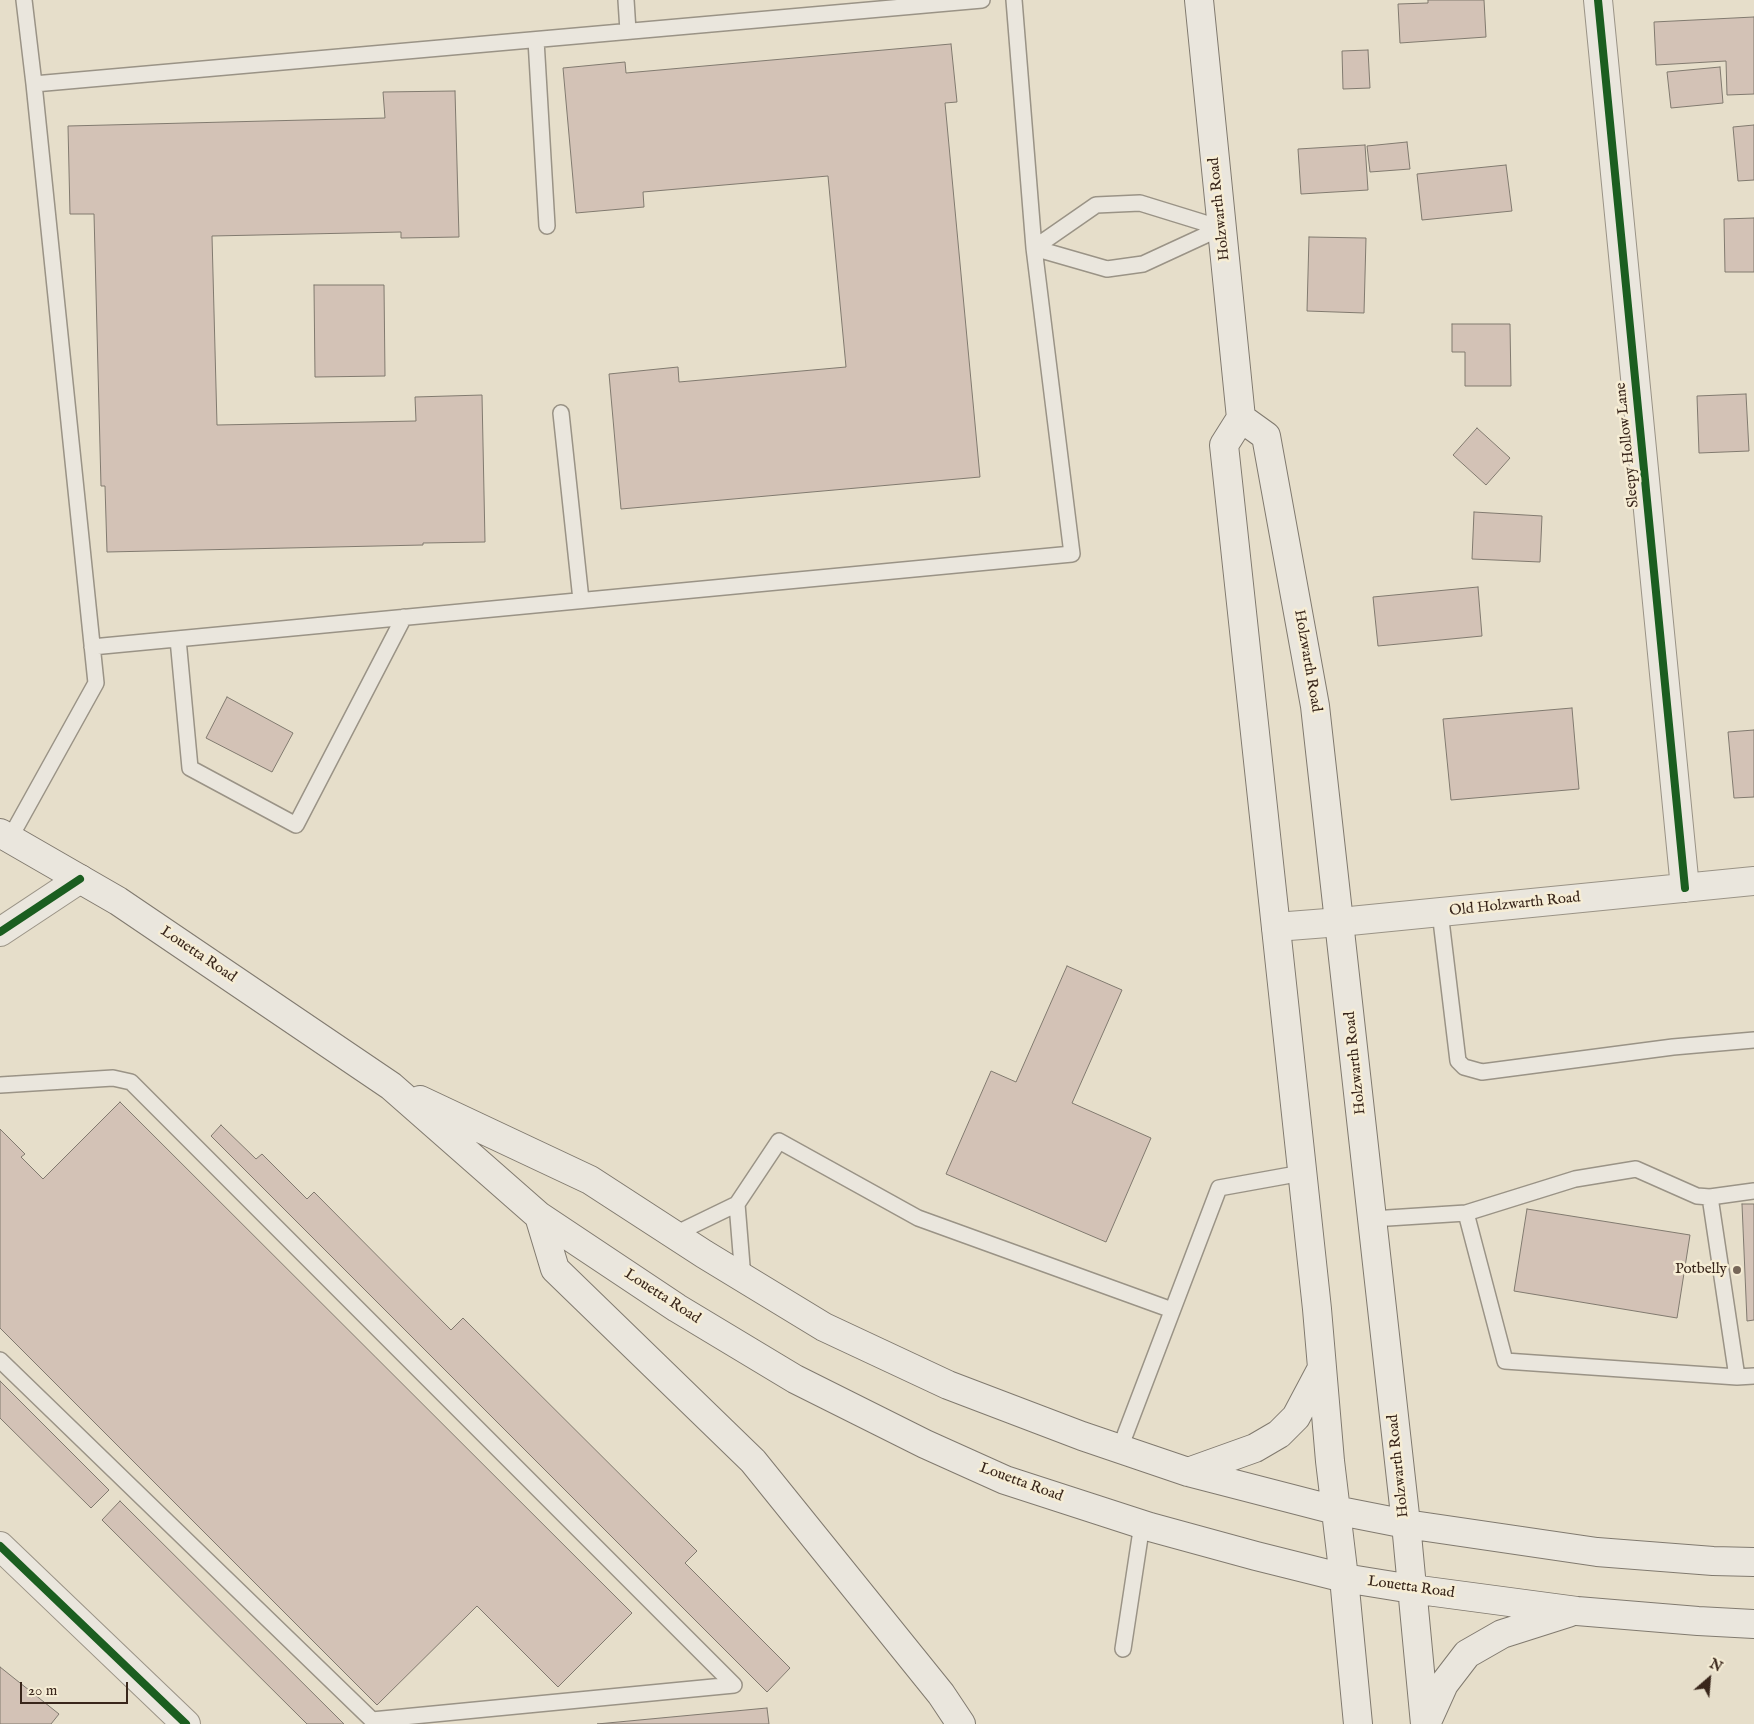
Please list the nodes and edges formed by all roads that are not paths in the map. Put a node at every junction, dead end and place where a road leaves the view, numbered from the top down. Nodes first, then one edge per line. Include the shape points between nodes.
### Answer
1 (24, 0) edge
2 (626, 0) edge
3 (982, 0) edge
4 (1014, 0) edge
5 (1199, 0) edge
6 (1598, 0) edge
7 (628, 31) junction
8 (536, 40) junction
9 (34, 84) junction
10 (547, 226) dead end
11 (1221, 228) junction
12 (1034, 248) junction
13 (561, 413) dead end
14 (1241, 418) junction
15 (581, 600) junction
16 (404, 617) junction
17 (178, 639) junction
18 (92, 647) junction
19 (5, 836) edge
20 (80, 879) junction
21 (1754, 881) edge
22 (1685, 888) junction
23 (1440, 912) junction
24 (1340, 922) junction
25 (1276, 927) junction
26 (0, 932) edge
27 (1754, 1040) edge
28 (0, 1085) edge
29 (391, 1086) junction
30 (1302, 1173) junction
31 (1754, 1192) edge
32 (1710, 1197) junction
33 (737, 1204) junction
34 (1466, 1213) junction
35 (539, 1216) junction
36 (1372, 1219) junction
37 (673, 1234) junction
38 (742, 1278) junction
39 (1172, 1310) junction
40 (0, 1360) edge
41 (1322, 1368) junction
42 (1754, 1376) edge
43 (1737, 1377) junction
44 (1120, 1448) junction
45 (1188, 1472) junction
46 (1335, 1510) junction
47 (1142, 1524) junction
48 (1406, 1524) junction
49 (0, 1546) edge
50 (1754, 1562) edge
51 (1344, 1578) junction
52 (1412, 1589) junction
53 (1576, 1610) junction
54 (1754, 1624) edge
55 (1123, 1649) dead end
56 (186, 1724) edge
57 (961, 1724) edge
58 (1358, 1724) edge
59 (1426, 1724) edge

1 - 9 lane
2 - 7 lane
3 - 7 lane
4 - 12 lane
5 - 11 main road, Holzwarth Road
6 - 22 main road, Sleepy Hollow Lane
7 - 8 lane
8 - 9 lane
8 - 10 lane
9 - 18 lane
11 - 12 lane via 1143,264 1107,269
11 - 12 lane via 1140,203 1096,205
11 - 14 main road, Holzwarth Road
12 - 15 lane via 1072,554
13 - 15 lane
14 - 24 main road, Holzwarth Road via 1266,436 1315,706
14 - 25 main road via 1224,445
15 - 16 lane
16 - 17 lane
16 - 17 lane via 296,825 190,768
17 - 18 lane
18 - 19 lane via 96,683
19 - 20 main road, Louetta Road
20 - 26 main road
20 - 29 main road, Louetta Road via 118,901
21 - 22 main road, Old Holzwarth Road
22 - 23 main road, Old Holzwarth Road
23 - 24 main road, Old Holzwarth Road
23 - 27 lane via 1458,1061 1464,1067 1482,1072 1673,1047
24 - 25 main road, Old Holzwarth Road
24 - 36 main road, Holzwarth Road
25 - 30 main road
28 - 40 lane via 113,1078 131,1082 734,1685 372,1720
29 - 35 main road, Louetta Road
29 - 37 main road, Louetta Road via 590,1180
30 - 39 lane via 1219,1188
30 - 41 main road
31 - 32 lane
32 - 34 lane via 1697,1196 1636,1169 1575,1179
32 - 43 lane
33 - 37 lane
33 - 38 lane
33 - 39 lane via 779,1141 918,1218
34 - 36 lane
34 - 43 lane via 1506,1361
35 - 47 main road, Louetta Road via 677,1308 795,1379 1005,1480
35 - 57 main road via 555,1269 753,1461 941,1694
36 - 48 main road, Holzwarth Road
37 - 38 main road, Louetta Road
38 - 44 main road, Louetta Road via 824,1327 948,1385
39 - 44 lane
41 - 45 main road via 1296,1417 1279,1434 1255,1448
41 - 46 main road
42 - 43 lane
44 - 45 main road, Louetta Road
45 - 46 main road, Louetta Road
46 - 48 main road, Louetta Road
46 - 51 main road
47 - 51 main road, Louetta Road
47 - 55 lane
48 - 50 main road, Louetta Road via 1597,1552
48 - 52 main road, Holzwarth Road
49 - 56 main road
51 - 52 main road, Louetta Road
51 - 58 main road
52 - 53 main road, Louetta Road
52 - 59 main road, Holzwarth Road
53 - 54 main road, Louetta Road
53 - 59 main road via 1502,1634 1467,1654 1444,1684

